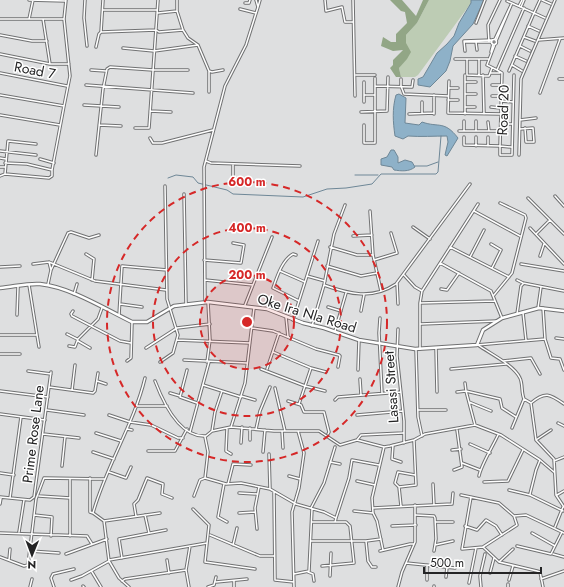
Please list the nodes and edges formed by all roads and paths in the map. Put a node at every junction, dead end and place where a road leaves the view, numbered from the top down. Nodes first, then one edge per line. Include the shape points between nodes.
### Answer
1 (29, 0) edge
2 (33, 0) edge
3 (85, 0) edge
4 (103, 0) edge
5 (158, 0) edge
6 (177, 0) edge
7 (250, 0) edge
8 (256, 0) edge
9 (260, 0) edge
10 (325, 0) edge
11 (353, 0) edge
12 (486, 0) edge
13 (500, 0) edge
14 (507, 0) edge
15 (523, 0) edge
16 (541, 0) edge
17 (555, 0) edge
18 (66, 1) edge
19 (246, 3) dead end
20 (512, 3) junction
21 (551, 4) dead end
22 (520, 6) junction
23 (258, 7) junction
24 (524, 8) junction
25 (240, 9) dead end
26 (103, 10) junction
27 (157, 11) junction
28 (177, 11) junction
29 (256, 13) junction
30 (534, 13) junction
31 (545, 18) dead end
32 (0, 19) edge
33 (29, 19) junction
34 (43, 19) junction
35 (64, 19) junction
36 (354, 22) junction
37 (476, 23) dead end
38 (528, 26) junction
39 (156, 30) junction
40 (183, 30) junction
41 (539, 31) dead end
42 (101, 32) junction
43 (0, 35) edge
44 (524, 36) junction
45 (564, 38) edge
46 (560, 39) junction
47 (538, 40) junction
48 (47, 41) junction
49 (476, 41) junction
50 (489, 41) junction
51 (535, 41) dead end
52 (494, 42) junction
53 (198, 45) junction
54 (87, 46) dead end
55 (520, 46) junction
56 (96, 47) dead end
57 (122, 48) dead end
58 (477, 50) dead end
59 (465, 51) dead end
60 (530, 51) dead end
61 (154, 52) junction
62 (0, 54) edge
63 (515, 56) junction
64 (455, 59) dead end
65 (467, 59) junction
66 (479, 59) junction
67 (488, 59) junction
68 (526, 61) dead end
69 (50, 64) junction
70 (69, 64) junction
71 (512, 65) junction
72 (492, 68) junction
73 (91, 70) dead end
74 (107, 70) junction
75 (153, 70) junction
76 (188, 70) dead end
77 (223, 70) dead end
78 (497, 70) junction
79 (209, 71) junction
80 (509, 71) dead end
81 (522, 71) dead end
82 (491, 73) junction
83 (502, 73) junction
84 (0, 74) edge
85 (514, 74) dead end
86 (356, 75) junction
87 (465, 75) dead end
88 (479, 75) junction
89 (484, 76) junction
90 (388, 77) dead end
91 (401, 79) dead end
92 (559, 79) dead end
93 (564, 79) edge
94 (413, 80) dead end
95 (449, 81) dead end
96 (364, 82) dead end
97 (465, 82) junction
98 (476, 82) dead end
99 (86, 85) dead end
100 (492, 85) dead end
101 (502, 85) junction
102 (67, 86) junction
103 (375, 86) junction
104 (388, 86) junction
105 (400, 86) junction
106 (104, 87) junction
107 (449, 88) junction
108 (458, 88) dead end
109 (151, 91) junction
110 (209, 92) dead end
111 (193, 93) dead end
112 (540, 93) dead end
113 (465, 94) junction
114 (476, 94) dead end
115 (0, 95) edge
116 (364, 95) junction
117 (375, 95) junction
118 (434, 95) junction
119 (355, 96) dead end
120 (448, 96) junction
121 (492, 96) dead end
122 (501, 96) junction
123 (448, 100) junction
124 (458, 100) dead end
125 (501, 101) junction
126 (364, 102) dead end
127 (422, 102) dead end
128 (513, 102) junction
129 (84, 105) dead end
130 (64, 106) junction
131 (102, 106) junction
132 (119, 107) dead end
133 (465, 107) junction
134 (475, 107) dead end
135 (491, 107) dead end
136 (501, 108) junction
137 (150, 111) junction
138 (171, 112) dead end
139 (361, 112) dead end
140 (376, 112) junction
141 (422, 113) junction
142 (409, 114) dead end
143 (464, 114) junction
144 (484, 114) junction
145 (501, 114) junction
146 (0, 115) edge
147 (536, 118) dead end
148 (520, 120) junction
149 (464, 121) dead end
150 (476, 121) dead end
151 (488, 122) dead end
152 (364, 124) dead end
153 (501, 124) junction
154 (512, 124) junction
155 (60, 125) junction
156 (99, 125) junction
157 (121, 126) dead end
158 (135, 128) dead end
159 (525, 128) junction
160 (520, 129) junction
161 (213, 130) junction
162 (459, 131) dead end
163 (464, 131) junction
164 (476, 131) junction
165 (489, 131) junction
166 (500, 131) junction
167 (464, 137) dead end
168 (476, 137) dead end
169 (488, 137) dead end
170 (150, 138) dead end
171 (36, 144) dead end
172 (476, 146) junction
173 (488, 146) junction
174 (500, 146) junction
175 (511, 147) junction
176 (0, 151) edge
177 (6, 152) junction
178 (36, 155) dead end
179 (96, 155) dead end
180 (519, 155) dead end
181 (0, 158) edge
182 (6, 159) junction
183 (40, 159) dead end
184 (206, 161) junction
185 (5, 163) junction
186 (54, 163) junction
187 (233, 164) junction
188 (300, 166) dead end
189 (0, 167) edge
190 (4, 167) junction
191 (52, 170) junction
192 (4, 174) junction
193 (0, 176) edge
194 (233, 184) dead end
195 (470, 184) dead end
196 (165, 186) dead end
197 (184, 194) dead end
198 (555, 196) dead end
199 (528, 198) dead end
200 (500, 203) dead end
201 (478, 204) dead end
202 (345, 205) dead end
203 (564, 206) edge
204 (370, 211) dead end
205 (474, 211) junction
206 (550, 220) junction
207 (413, 227) dead end
208 (530, 228) dead end
209 (484, 230) dead end
210 (391, 233) dead end
211 (536, 234) junction
212 (564, 234) edge
213 (99, 235) dead end
214 (372, 235) junction
215 (272, 236) dead end
216 (353, 236) dead end
217 (520, 236) junction
218 (430, 239) junction
219 (318, 241) dead end
220 (233, 243) dead end
221 (491, 244) dead end
222 (544, 244) junction
223 (450, 247) junction
224 (330, 248) junction
225 (86, 254) dead end
226 (296, 255) dead end
227 (373, 255) junction
228 (540, 256) dead end
229 (470, 257) junction
230 (204, 260) junction
231 (374, 260) junction
232 (49, 262) junction
233 (54, 263) junction
234 (440, 263) junction
235 (33, 264) dead end
236 (521, 264) dead end
237 (564, 264) edge
238 (20, 266) dead end
239 (327, 266) junction
240 (0, 267) edge
241 (492, 268) junction
242 (51, 270) junction
243 (167, 270) junction
244 (564, 270) edge
245 (280, 271) junction
246 (376, 273) junction
247 (458, 273) junction
248 (404, 274) junction
249 (306, 276) junction
250 (509, 277) junction
251 (92, 280) junction
252 (204, 280) junction
253 (517, 280) dead end
254 (325, 281) junction
255 (305, 282) junction
256 (397, 283) junction
257 (523, 283) junction
258 (77, 284) dead end
259 (120, 284) junction
260 (29, 285) junction
261 (324, 285) junction
262 (18, 286) junction
263 (48, 286) junction
264 (253, 286) junction
265 (542, 287) junction
266 (0, 288) edge
267 (441, 289) dead end
268 (166, 290) junction
269 (564, 290) edge
270 (381, 291) junction
271 (422, 291) junction
272 (346, 293) junction
273 (74, 294) junction
274 (364, 295) junction
275 (494, 295) junction
276 (299, 301) junction
277 (495, 301) junction
278 (207, 302) junction
279 (120, 304) junction
280 (186, 304) junction
281 (398, 304) dead end
282 (420, 304) junction
283 (245, 305) junction
284 (142, 307) dead end
285 (255, 307) junction
286 (328, 307) dead end
287 (102, 308) junction
288 (171, 308) junction
289 (538, 308) junction
290 (542, 308) junction
291 (73, 311) dead end
292 (341, 311) junction
293 (361, 311) dead end
294 (564, 311) edge
295 (523, 313) junction
296 (517, 314) junction
297 (17, 315) dead end
298 (119, 316) junction
299 (286, 317) junction
300 (380, 318) dead end
301 (502, 318) junction
302 (293, 320) junction
303 (497, 321) junction
304 (132, 322) junction
305 (210, 324) junction
306 (420, 324) junction
307 (91, 326) junction
308 (312, 326) junction
309 (177, 328) junction
310 (252, 328) junction
311 (398, 329) dead end
312 (335, 331) junction
313 (279, 333) junction
314 (67, 334) dead end
315 (0, 335) edge
316 (37, 335) junction
317 (288, 337) junction
318 (545, 338) junction
319 (556, 338) dead end
320 (564, 339) edge
321 (77, 340) junction
322 (177, 340) junction
323 (359, 340) junction
324 (526, 340) junction
325 (210, 342) junction
326 (379, 342) junction
327 (250, 343) junction
328 (131, 344) junction
329 (398, 345) junction
330 (476, 345) junction
331 (69, 346) dead end
332 (39, 347) dead end
333 (90, 348) dead end
334 (146, 348) dead end
335 (436, 348) junction
336 (416, 349) junction
337 (420, 349) junction
338 (273, 352) junction
339 (0, 354) edge
340 (20, 354) dead end
341 (184, 360) dead end
342 (127, 361) dead end
343 (502, 361) junction
344 (160, 362) dead end
345 (208, 362) junction
346 (247, 363) junction
347 (506, 364) junction
348 (75, 365) dead end
349 (338, 367) dead end
350 (311, 368) junction
351 (261, 369) dead end
352 (451, 369) dead end
353 (187, 370) dead end
354 (267, 370) junction
355 (358, 370) dead end
356 (564, 370) edge
357 (28, 371) dead end
358 (326, 372) dead end
359 (98, 373) dead end
360 (540, 374) dead end
361 (145, 378) dead end
362 (360, 379) dead end
363 (97, 381) junction
364 (155, 381) dead end
365 (465, 383) dead end
366 (106, 384) dead end
367 (203, 385) junction
368 (305, 386) junction
369 (49, 387) junction
370 (270, 387) dead end
371 (276, 388) dead end
372 (72, 390) junction
373 (0, 391) edge
374 (222, 391) junction
375 (325, 391) dead end
376 (466, 391) junction
377 (402, 392) junction
378 (438, 392) dead end
379 (457, 392) dead end
380 (170, 393) dead end
381 (382, 393) junction
382 (361, 395) junction
383 (180, 396) junction
384 (48, 397) junction
385 (241, 397) junction
386 (524, 399) junction
387 (254, 400) dead end
388 (335, 400) dead end
389 (288, 401) dead end
390 (469, 402) junction
391 (198, 403) junction
392 (531, 403) junction
393 (299, 404) junction
394 (564, 404) edge
395 (137, 406) junction
396 (167, 406) junction
397 (46, 410) junction
398 (418, 410) junction
399 (446, 410) dead end
400 (403, 411) junction
401 (491, 411) dead end
402 (0, 414) edge
403 (84, 415) dead end
404 (109, 415) dead end
405 (357, 415) dead end
406 (21, 417) junction
407 (516, 417) junction
408 (45, 420) junction
409 (130, 422) junction
410 (558, 423) dead end
411 (476, 425) junction
412 (564, 426) edge
413 (231, 427) junction
414 (242, 427) junction
415 (250, 428) junction
416 (512, 428) dead end
417 (127, 429) junction
418 (187, 429) junction
419 (227, 429) junction
420 (256, 429) junction
421 (132, 430) dead end
422 (264, 430) junction
423 (457, 430) junction
424 (551, 430) dead end
425 (212, 431) junction
426 (283, 431) junction
427 (298, 431) junction
428 (190, 432) junction
429 (96, 433) dead end
430 (403, 433) junction
431 (43, 434) junction
432 (327, 435) junction
433 (498, 435) junction
434 (422, 436) junction
435 (65, 437) junction
436 (205, 437) junction
437 (79, 438) dead end
438 (183, 438) junction
439 (250, 440) dead end
440 (357, 440) junction
441 (414, 440) junction
442 (536, 440) junction
443 (121, 441) junction
444 (241, 443) dead end
445 (404, 443) junction
446 (470, 444) dead end
447 (393, 446) junction
448 (335, 447) dead end
449 (384, 447) junction
450 (283, 448) dead end
451 (461, 449) junction
452 (452, 450) dead end
453 (523, 450) junction
454 (148, 451) dead end
455 (93, 452) dead end
456 (263, 452) dead end
457 (490, 453) junction
458 (231, 454) dead end
459 (270, 454) dead end
460 (564, 458) edge
461 (114, 459) junction
462 (540, 460) junction
463 (554, 461) junction
464 (330, 462) junction
465 (401, 462) dead end
466 (462, 463) junction
467 (340, 464) dead end
468 (251, 465) dead end
469 (379, 465) junction
470 (62, 466) dead end
471 (131, 466) dead end
472 (454, 470) dead end
473 (480, 470) junction
474 (109, 472) junction
475 (554, 472) junction
476 (0, 473) edge
477 (14, 475) junction
478 (415, 475) junction
479 (288, 476) dead end
480 (479, 476) dead end
481 (70, 478) junction
482 (90, 478) junction
483 (205, 478) junction
484 (106, 479) junction
485 (300, 479) junction
486 (357, 481) dead end
487 (484, 482) dead end
488 (224, 483) junction
489 (228, 484) junction
490 (433, 484) dead end
491 (375, 485) junction
492 (259, 487) junction
493 (399, 487) junction
494 (270, 489) junction
495 (509, 490) dead end
496 (564, 491) edge
497 (274, 492) junction
498 (239, 493) dead end
499 (453, 493) dead end
500 (257, 494) junction
501 (38, 495) junction
502 (461, 495) dead end
503 (530, 495) junction
504 (556, 495) junction
505 (194, 496) dead end
506 (0, 497) edge
507 (471, 497) junction
508 (10, 498) junction
509 (70, 498) junction
510 (172, 498) dead end
511 (24, 500) junction
512 (294, 503) junction
513 (0, 504) edge
514 (434, 504) junction
515 (415, 505) junction
516 (401, 506) junction
517 (564, 507) edge
518 (373, 508) junction
519 (193, 509) dead end
520 (311, 509) junction
521 (354, 510) dead end
522 (563, 510) junction
523 (255, 512) junction
524 (373, 512) junction
525 (93, 513) junction
526 (160, 513) dead end
527 (239, 513) dead end
528 (34, 515) junction
529 (145, 515) junction
530 (416, 515) junction
531 (136, 516) junction
532 (514, 516) junction
533 (336, 518) junction
534 (104, 521) junction
535 (227, 522) dead end
536 (312, 522) junction
537 (335, 522) junction
538 (436, 522) junction
539 (453, 522) dead end
540 (416, 525) junction
541 (392, 526) dead end
542 (465, 526) junction
543 (237, 528) dead end
544 (555, 528) junction
545 (257, 529) dead end
546 (166, 530) dead end
547 (19, 532) dead end
548 (563, 532) edge
549 (0, 533) edge
550 (149, 533) junction
551 (532, 533) dead end
552 (31, 535) junction
553 (209, 535) junction
554 (502, 535) junction
555 (51, 536) junction
556 (70, 536) junction
557 (107, 539) junction
558 (381, 539) junction
559 (454, 540) dead end
560 (311, 541) junction
561 (351, 541) junction
562 (366, 541) junction
563 (207, 543) junction
564 (92, 544) junction
565 (408, 544) junction
566 (414, 544) junction
567 (233, 545) junction
568 (435, 545) junction
569 (190, 546) junction
570 (517, 546) dead end
571 (555, 546) junction
572 (413, 548) junction
573 (476, 548) junction
574 (483, 548) junction
575 (10, 549) dead end
576 (513, 549) dead end
577 (380, 550) dead end
578 (383, 550) junction
579 (30, 551) junction
580 (434, 551) dead end
581 (59, 553) dead end
582 (330, 553) dead end
583 (66, 554) dead end
584 (485, 554) dead end
585 (553, 554) dead end
586 (274, 556) junction
587 (0, 557) edge
588 (122, 558) junction
589 (494, 558) junction
590 (564, 558) edge
591 (9, 560) junction
592 (167, 560) dead end
593 (109, 561) junction
594 (499, 562) junction
595 (406, 563) junction
596 (427, 565) junction
597 (322, 566) dead end
598 (329, 566) junction
599 (513, 566) junction
600 (376, 567) dead end
601 (447, 567) junction
602 (455, 568) dead end
603 (74, 569) dead end
604 (255, 569) dead end
605 (186, 570) junction
606 (91, 571) junction
607 (564, 571) edge
608 (169, 572) junction
609 (308, 572) junction
610 (490, 573) dead end
611 (294, 574) junction
612 (330, 576) dead end
613 (216, 577) dead end
614 (446, 577) dead end
615 (32, 579) dead end
616 (246, 579) dead end
617 (541, 579) junction
618 (70, 580) dead end
619 (427, 580) dead end
620 (509, 580) dead end
621 (122, 581) junction
622 (234, 581) junction
623 (314, 581) dead end
624 (216, 582) junction
625 (294, 582) junction
626 (469, 583) dead end
627 (508, 584) dead end
628 (125, 586) edge
629 (214, 586) edge
630 (30, 587) edge
631 (54, 587) edge
632 (102, 587) edge
633 (129, 587) edge
634 (189, 587) edge
635 (208, 587) edge
636 (234, 587) edge
637 (294, 587) edge
638 (398, 587) edge
639 (481, 587) edge
640 (508, 587) edge
641 (543, 587) edge

1 - 2 street
2 - 18 street
2 - 33 street
3 - 54 street
4 - 26 street
5 - 27 street
6 - 28 street
7 - 19 street
8 - 23 street
9 - 23 street
10 - 36 street via 326,11 342,7 345,22
11 - 36 street
12 - 37 street
13 - 50 street via 488,25
14 - 20 street
15 - 22 street
16 - 21 street
16 - 30 street
17 - 47 street
18 - 35 street
20 - 22 street
20 - 52 street
22 - 24 street
23 - 29 street
24 - 30 street
24 - 78 street
25 - 29 street
26 - 27 street
26 - 42 street
27 - 28 street
27 - 39 street
28 - 40 street
29 - 161 street via 246,45 225,86
30 - 31 street
30 - 38 street
32 - 33 street
33 - 34 street
34 - 35 street
34 - 48 street
35 - 70 street
36 - 86 street
38 - 41 street
38 - 44 street
39 - 40 street
39 - 42 street
39 - 61 street
40 - 53 street via 188,38
42 - 56 street
43 - 48 street
44 - 51 street
44 - 55 street
45 - 46 street
46 - 47 street
46 - 112 street
47 - 148 street via 521,79
48 - 69 street
49 - 50 street
49 - 58 street
49 - 59 street via 464,42
50 - 52 street
52 - 67 street
53 - 61 street
53 - 79 street
55 - 60 street
55 - 63 street
57 - 61 street
61 - 75 street
62 - 69 street
63 - 68 street
63 - 71 street
64 - 65 street
65 - 66 street
65 - 88 street via 467,75
66 - 67 street
66 - 88 street
67 - 72 street via 487,66
69 - 70 street
70 - 102 street via 70,76
71 - 80 street
71 - 81 street
72 - 78 street
72 - 82 street
73 - 74 street
74 - 75 street via 110,67
74 - 106 street
75 - 76 street
75 - 109 street
77 - 79 street
78 - 83 street
79 - 110 street
82 - 83 street
82 - 89 street
83 - 101 street
84 - 102 street, Road 7
85 - 128 street, Road 20
86 - 103 street via 375,76
86 - 119 street
87 - 97 street
88 - 89 street
89 - 144 street
90 - 104 street
91 - 105 street
92 - 93 street
94 - 105 street via 412,87
95 - 107 street
96 - 116 street
97 - 98 street
97 - 113 street
99 - 106 street
100 - 101 street
101 - 122 street
102 - 130 street
103 - 104 street
103 - 117 street
104 - 105 street
104 - 140 street via 387,111
105 - 118 street via 404,94
106 - 109 street
106 - 131 street
107 - 108 street
107 - 120 street
109 - 111 street
109 - 137 street
113 - 114 street
113 - 133 street
115 - 130 street
116 - 117 street
116 - 126 street
117 - 140 street
118 - 120 street
118 - 141 street via 434,114
120 - 123 street
121 - 122 street
122 - 125 street
123 - 124 street
123 - 143 street via 448,113
125 - 128 street
125 - 136 street
127 - 141 street
128 - 154 street, Road 20
129 - 131 street
130 - 155 street
131 - 132 street
131 - 156 street
133 - 134 street
133 - 143 street
135 - 136 street
136 - 145 street
137 - 138 street
137 - 158 street via 148,129
139 - 140 street
140 - 152 street via 374,143 364,142
141 - 142 street
143 - 144 street
144 - 145 street
145 - 153 street
146 - 155 street
147 - 148 street
148 - 160 street
149 - 163 street
150 - 164 street
151 - 165 street
153 - 154 street
153 - 166 street
154 - 175 street, Road 20
155 - 186 street
156 - 157 street
156 - 179 street
159 - 159 street via 526,142 534,142 533,128
159 - 160 street
160 - 180 street
161 - 170 street via 162,144 153,143
161 - 184 street
162 - 163 street
163 - 164 street
164 - 165 street
165 - 166 street
166 - 174 street
167 - 172 street via 464,145
168 - 172 street
169 - 173 street
171 - 177 street via 8,141
172 - 173 street
173 - 174 street
174 - 175 street
174 - 175 street via 500,155 512,155
176 - 177 street
177 - 178 street
177 - 182 street
181 - 182 street
182 - 185 street
183 - 186 street
184 - 187 street
184 - 230 street via 203,175
185 - 190 street
185 - 191 street via 27,164
186 - 191 street
187 - 188 street
187 - 194 street
189 - 190 street
190 - 192 street
191 - 192 street via 52,176 49,178
192 - 193 street
195 - 218 street
196 - 243 street
197 - 280 street
198 - 203 street
199 - 206 street
200 - 217 street via 526,216
201 - 205 street
202 - 224 street
204 - 214 street
205 - 217 street
205 - 223 street
206 - 211 street
206 - 212 street
207 - 218 street
208 - 211 street
209 - 229 street
210 - 231 street via 397,254
211 - 222 street
213 - 233 street via 89,238 68,233
214 - 216 street
214 - 227 street
215 - 264 street
217 - 250 street
218 - 248 street
219 - 249 street
220 - 230 street via 244,245 241,263
221 - 241 street via 500,250
222 - 228 street
222 - 237 street
223 - 229 street
223 - 234 street
224 - 227 street via 357,255
224 - 239 street
225 - 251 street via 94,259
226 - 245 street via 289,256
227 - 231 street
229 - 241 street
230 - 252 street
231 - 246 street
232 - 233 street
232 - 235 street
232 - 242 street
233 - 242 street
233 - 251 street
234 - 247 street
234 - 271 street
236 - 244 street
238 - 240 street
239 - 246 street via 361,276
239 - 254 street
241 - 250 street
242 - 263 street
243 - 259 street via 122,266
243 - 268 street
245 - 255 street
245 - 276 street via 273,289
246 - 270 street
247 - 267 street via 447,290
247 - 275 street
248 - 256 street
248 - 271 street
249 - 254 street
249 - 255 street
250 - 275 street
251 - 259 street
252 - 264 street
252 - 278 street
253 - 257 street
254 - 261 street
255 - 276 street
256 - 270 street
256 - 281 street
257 - 265 street
257 - 296 street via 520,286
258 - 273 street
259 - 268 street
259 - 279 street
260 - 262 street
260 - 263 street
260 - 316 street
261 - 272 street
261 - 308 street
262 - 266 street
262 - 297 street
263 - 273 street
264 - 283 street
265 - 269 street
265 - 289 street
268 - 288 street
270 - 274 street
271 - 282 street
272 - 274 street
272 - 292 street
273 - 287 street
274 - 293 street
275 - 277 street
276 - 302 street
277 - 282 street
277 - 301 street
278 - 280 street, Oke Ira Nla Road
278 - 283 street, Oke Ira Nla Road
278 - 305 street
279 - 284 street
279 - 298 street
280 - 288 street, Oke Ira Nla Road
282 - 306 street
283 - 285 street, Oke Ira Nla Road
285 - 299 street, Oke Ira Nla Road
285 - 310 street
286 - 292 street
287 - 298 street
287 - 307 street via 98,319
288 - 304 street, Oke Ira Nla Road via 147,322
288 - 309 street
289 - 290 street
289 - 295 street
290 - 294 street
290 - 318 street
291 - 307 street via 71,315
292 - 312 street
295 - 296 street
295 - 324 street
296 - 301 street
298 - 304 street
299 - 302 street, Oke Ira Nla Road
299 - 317 street
300 - 326 street
301 - 303 street
302 - 308 street, Oke Ira Nla Road
303 - 306 street
303 - 330 street via 483,330
304 - 328 street
305 - 309 street
305 - 325 street
306 - 337 street
307 - 321 street
307 - 328 street
308 - 312 street, Oke Ira Nla Road
309 - 322 street
309 - 334 street
310 - 313 street
310 - 327 street
311 - 329 street, Lasasi Street
312 - 323 street, Oke Ira Nla Road
313 - 317 street
313 - 338 street
314 - 321 street
315 - 316 street
316 - 332 street
317 - 349 street via 339,355
318 - 324 street
318 - 356 street via 551,358 560,359
319 - 320 street
321 - 331 street via 74,348
321 - 333 street
322 - 325 street
322 - 344 street via 173,353
323 - 326 street, Oke Ira Nla Road
323 - 355 street
324 - 330 street
325 - 327 street
325 - 345 street
326 - 329 street, Oke Ira Nla Road
326 - 381 street
327 - 346 street
328 - 342 street via 131,358
329 - 336 street, Oke Ira Nla Road
329 - 377 street, Lasasi Street
330 - 335 street, Oke Ira Nla Road
330 - 343 street
335 - 337 street, Oke Ira Nla Road
335 - 378 street
336 - 337 street, Oke Ira Nla Road
336 - 398 street
338 - 350 street
338 - 354 street
339 - 340 street
341 - 345 street
343 - 347 street
343 - 360 street via 531,358
345 - 346 street
345 - 367 street
346 - 385 street
347 - 352 street
347 - 386 street via 519,377
348 - 372 street
350 - 358 street
350 - 368 street
351 - 354 street
353 - 383 street
354 - 368 street
357 - 369 street, Prime Rose Lane via 51,373
359 - 363 street
361 - 395 street
362 - 382 street
363 - 366 street
363 - 372 street via 93,393
364 - 396 street
365 - 376 street
367 - 374 street
367 - 391 street
368 - 375 street
368 - 393 street
369 - 372 street
369 - 384 street, Prime Rose Lane
370 - 420 street
371 - 426 street
373 - 384 street
374 - 385 street
374 - 425 street
376 - 379 street
376 - 390 street
376 - 407 street via 500,399 501,407
377 - 381 street
377 - 400 street, Lasasi Street
380 - 383 street
381 - 382 street
382 - 388 street via 338,397
383 - 391 street
384 - 397 street, Prime Rose Lane
385 - 387 street
385 - 413 street
386 - 392 street
386 - 407 street
389 - 393 street
390 - 401 street
390 - 411 street
391 - 428 street
392 - 394 street via 536,398 547,395
392 - 442 street
393 - 432 street via 304,412 325,414 329,432
395 - 396 street
395 - 409 street
396 - 418 street via 173,418
397 - 403 street
397 - 408 street, Prime Rose Lane
398 - 399 street
398 - 434 street
400 - 405 street
400 - 430 street, Lasasi Street
402 - 406 street
404 - 409 street
406 - 408 street
406 - 477 street
407 - 416 street
408 - 431 street, Prime Rose Lane
409 - 417 street
409 - 438 street via 151,426
410 - 412 street
411 - 423 street
411 - 433 street
413 - 414 street
413 - 419 street
414 - 415 street
414 - 444 street
415 - 420 street
415 - 439 street
417 - 421 street
417 - 443 street
418 - 428 street
418 - 438 street
419 - 425 street
419 - 458 street via 226,452
420 - 422 street
422 - 426 street
422 - 456 street
423 - 434 street
423 - 451 street
424 - 442 street
425 - 436 street
426 - 427 street
426 - 450 street
427 - 432 street via 319,431
427 - 485 street via 304,453
428 - 436 street
429 - 443 street
430 - 440 street via 362,435
430 - 445 street, Lasasi Street
431 - 435 street
431 - 511 street, Prime Rose Lane via 33,499
432 - 440 street via 340,444
433 - 453 street
433 - 457 street
434 - 441 street
435 - 437 street
435 - 470 street
436 - 483 street via 208,452
438 - 454 street via 175,452
440 - 449 street
441 - 445 street
441 - 478 street
442 - 463 street
443 - 461 street
445 - 447 street
446 - 457 street
447 - 449 street
447 - 465 street via 392,459
448 - 464 street
449 - 469 street
451 - 452 street
451 - 466 street
453 - 462 street
453 - 487 street via 508,481
455 - 461 street
457 - 473 street
459 - 494 street
460 - 463 street
461 - 474 street
462 - 475 street
462 - 503 street
463 - 475 street
464 - 467 street
464 - 520 street via 324,483
466 - 472 street via 461,469
466 - 473 street
468 - 489 street via 233,464
469 - 491 street
469 - 533 street via 353,460
471 - 474 street via 126,478
473 - 480 street
474 - 484 street
475 - 504 street
476 - 477 street
477 - 508 street
478 - 493 street via 415,486
478 - 493 street via 399,472 395,484
479 - 485 street
481 - 482 street
481 - 501 street via 44,478
481 - 509 street
482 - 484 street
482 - 525 street via 90,512
483 - 488 street
483 - 505 street via 200,480
484 - 525 street
485 - 512 street
486 - 491 street
488 - 489 street
488 - 535 street via 218,517
489 - 492 street via 241,483
490 - 514 street
491 - 518 street
492 - 494 street
492 - 500 street
493 - 516 street
494 - 497 street
495 - 503 street
496 - 504 street
497 - 512 street
497 - 586 street
498 - 500 street
499 - 514 street via 452,504
500 - 523 street
501 - 509 street
501 - 528 street
502 - 507 street
503 - 522 street
504 - 517 street
506 - 508 street
506 - 513 street
507 - 532 street via 499,503
507 - 542 street
508 - 511 street
509 - 556 street
510 - 531 street via 162,494 163,484 147,478 134,504
511 - 547 street
512 - 520 street
512 - 611 street
514 - 515 street
515 - 516 street
515 - 530 street
516 - 518 street
517 - 522 street
518 - 524 street
519 - 553 street via 208,523
520 - 533 street
520 - 536 street
521 - 524 street
522 - 544 street
523 - 527 street
523 - 545 street
524 - 558 street
525 - 534 street
526 - 529 street
528 - 552 street
528 - 555 street via 52,517
529 - 531 street
529 - 550 street
530 - 538 street via 434,516
530 - 540 street
531 - 534 street
532 - 544 street via 526,515
532 - 554 street via 517,525
533 - 537 street
534 - 557 street
536 - 537 street
536 - 560 street
537 - 561 street via 346,522 350,526
538 - 539 street
538 - 568 street
540 - 541 street
540 - 566 street
542 - 554 street via 477,530 486,520 496,526
542 - 573 street via 462,549
543 - 567 street
544 - 548 street
546 - 550 street
548 - 571 street
549 - 552 street
550 - 588 street via 120,539
551 - 571 street
552 - 555 street
552 - 579 street
553 - 563 street
553 - 567 street
554 - 574 street
555 - 556 street
556 - 564 street via 87,536
557 - 564 street
557 - 593 street
558 - 562 street
558 - 578 street
559 - 568 street
560 - 561 street
560 - 609 street
561 - 562 street
561 - 598 street via 354,563
562 - 600 street via 369,564
563 - 569 street
563 - 604 street via 206,563
564 - 583 street
565 - 566 street
565 - 572 street
565 - 578 street
566 - 572 street
567 - 586 street via 262,556
568 - 580 street
569 - 588 street
569 - 605 street
570 - 571 street via 550,554
572 - 595 street
573 - 574 street
573 - 626 street
574 - 589 street
575 - 591 street
576 - 594 street
577 - 578 street
579 - 581 street
579 - 591 street via 27,566
582 - 598 street
584 - 639 street via 480,576
585 - 590 street
586 - 625 street via 275,581
587 - 591 street
588 - 593 street
589 - 594 street
589 - 610 street
592 - 608 street
593 - 606 street
593 - 621 street
594 - 599 street
595 - 596 street
595 - 638 street
596 - 601 street
596 - 619 street
597 - 598 street
598 - 612 street
599 - 617 street via 540,572
599 - 620 street
601 - 602 street
601 - 614 street
603 - 631 street via 53,574
605 - 608 street
605 - 634 street
606 - 618 street
606 - 632 street
607 - 617 street
608 - 621 street
609 - 611 street
609 - 623 street via 313,574
611 - 625 street
613 - 624 street
615 - 630 street
616 - 622 street
617 - 641 street
621 - 628 street
622 - 624 street
622 - 636 street
624 - 629 street
625 - 637 street
627 - 640 street
628 - 633 street
629 - 635 street

